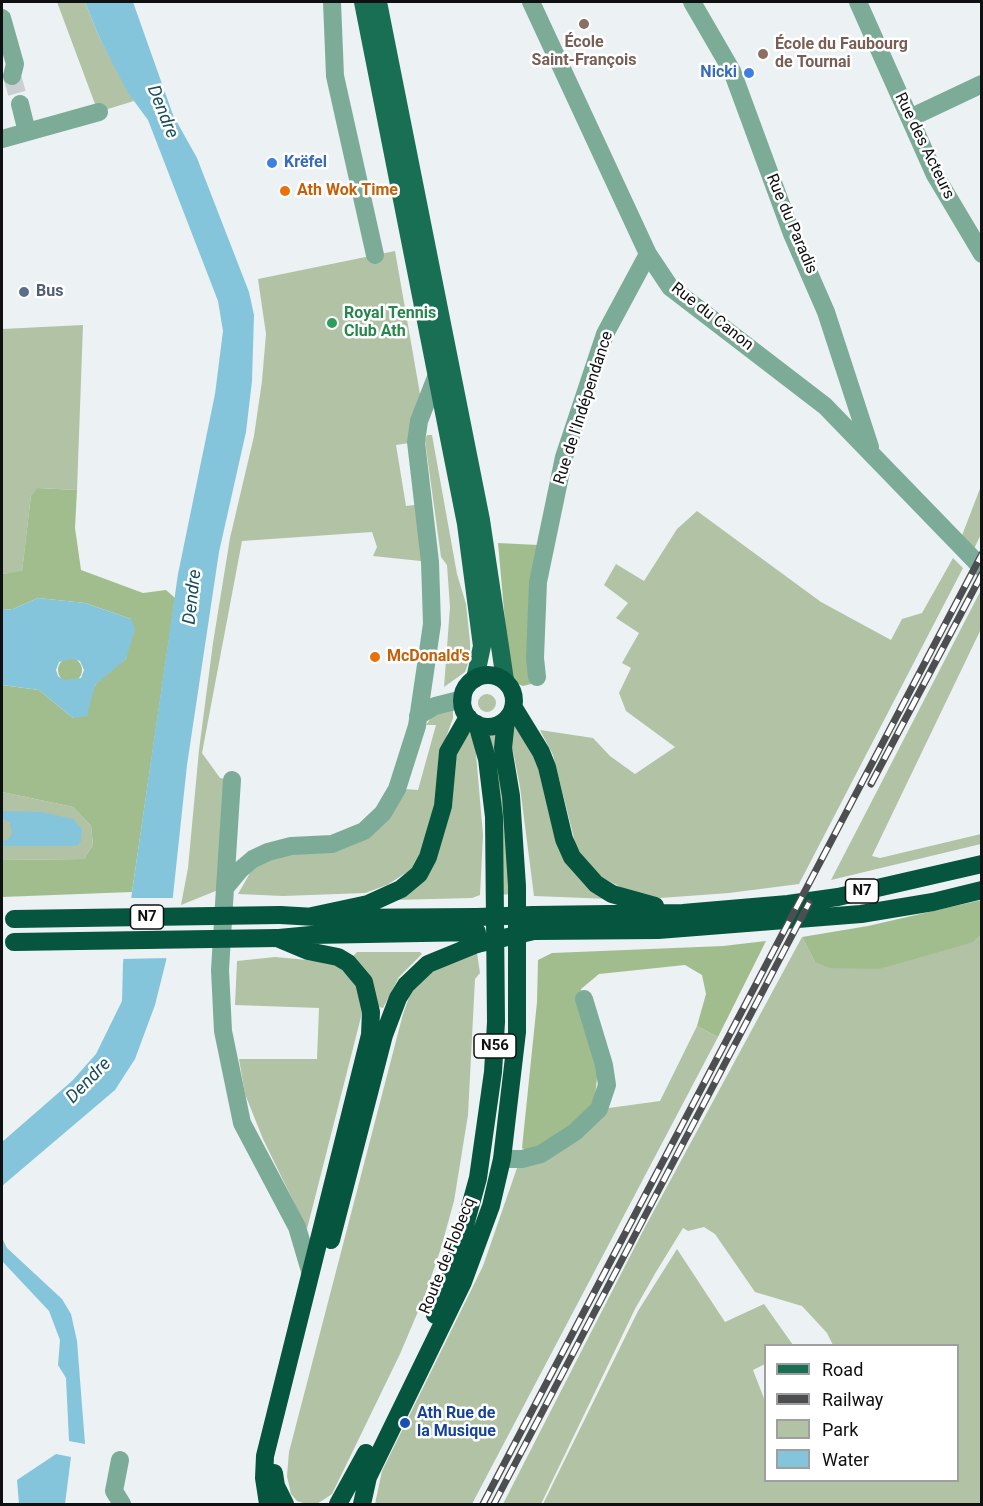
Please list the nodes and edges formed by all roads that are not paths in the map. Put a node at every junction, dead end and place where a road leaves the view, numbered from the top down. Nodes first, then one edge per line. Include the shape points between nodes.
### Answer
1 (332, 2) edge
2 (363, 2) edge
3 (378, 2) edge
4 (531, 2) edge
5 (692, 2) edge
6 (858, 2) edge
7 (2, 18) edge
8 (12, 76) tunnel mouth
9 (981, 84) edge
10 (20, 104) tunnel mouth
11 (99, 112) dead end
12 (910, 118) junction
13 (27, 132) junction
14 (2, 139) edge
15 (648, 254) junction
16 (981, 254) edge
17 (375, 255) dead end
18 (438, 372) junction
19 (872, 454) junction
20 (981, 568) edge
21 (537, 677) dead end
22 (505, 680) junction
23 (424, 684) junction
24 (467, 690) junction
25 (510, 714) junction
26 (418, 716) junction
27 (472, 720) junction
28 (232, 780) dead end
29 (981, 864) edge
30 (225, 888) junction
31 (981, 890) edge
32 (683, 913) junction
33 (312, 916) junction
34 (8, 919) edge
35 (534, 923) junction
36 (477, 931) junction
37 (277, 938) junction
38 (8, 943) edge
39 (584, 999) dead end
40 (502, 1159) junction
41 (310, 1271) junction
42 (120, 1461) dead end
43 (122, 1504) edge
44 (268, 1504) edge
45 (285, 1504) edge
46 (338, 1504) edge
47 (362, 1504) edge

1 - 17 street via 335,76
2 - 18 main road, N56
3 - 22 main road, N56 via 481,520
4 - 15 street, Rue du Canon
5 - 19 street, Rue du Paradis via 732,71 792,234 826,312
6 - 12 street, Rue des Acteurs
7 - 8 street via 15,64
9 - 12 street
10 - 13 street
11 - 13 street
12 - 16 street, Rue des Acteurs via 935,175
13 - 14 street
15 - 19 street, Rue du Canon via 670,287 802,387
15 - 21 street, Rue de l'Indépendance via 605,334 564,457 538,582
18 - 23 street via 416,433 433,611
18 - 24 main road, N56 via 478,598 482,646
19 - 20 street, Rue du Canon
22 - 24 highway via 490,675
22 - 25 highway, N56 via 511,688
23 - 24 street via 443,695
23 - 26 street
24 - 26 street
24 - 27 highway, N56
25 - 27 highway via 492,727
25 - 32 highway via 541,752 564,839 583,873 612,894
25 - 40 highway, Route de Flobecq / N56 via 503,748 511,796 517,886 517,1032
26 - 30 street via 397,789 364,831 341,842 268,852 253,859
27 - 33 highway via 448,752 443,806 419,874 401,889 368,904
27 - 46 highway, Route de Flobecq / N56 via 487,759 492,787 495,854 496,1022 488,1124 478,1178 452,1272 431,1324
28 - 30 street
29 - 32 highway, N7 via 838,897
30 - 41 street via 220,970 223,1031 242,1123 297,1227
31 - 35 highway via 861,914 679,929
32 - 35 highway, N7
33 - 34 highway, N7, bridge
33 - 36 highway, N7
35 - 36 highway, N7, bridge
35 - 36 highway, bridge
36 - 37 highway, N7
36 - 45 highway via 418,972 391,1013 275,1454 276,1486
37 - 38 highway, N7, bridge
37 - 41 highway via 348,963 364,982 371,1012 370,1035
39 - 40 street via 607,1085 599,1109 575,1132 541,1154
40 - 47 highway, Route de Flobecq / N56 via 491,1206 463,1282 368,1477
41 - 44 highway via 265,1456
42 - 43 street via 114,1491

